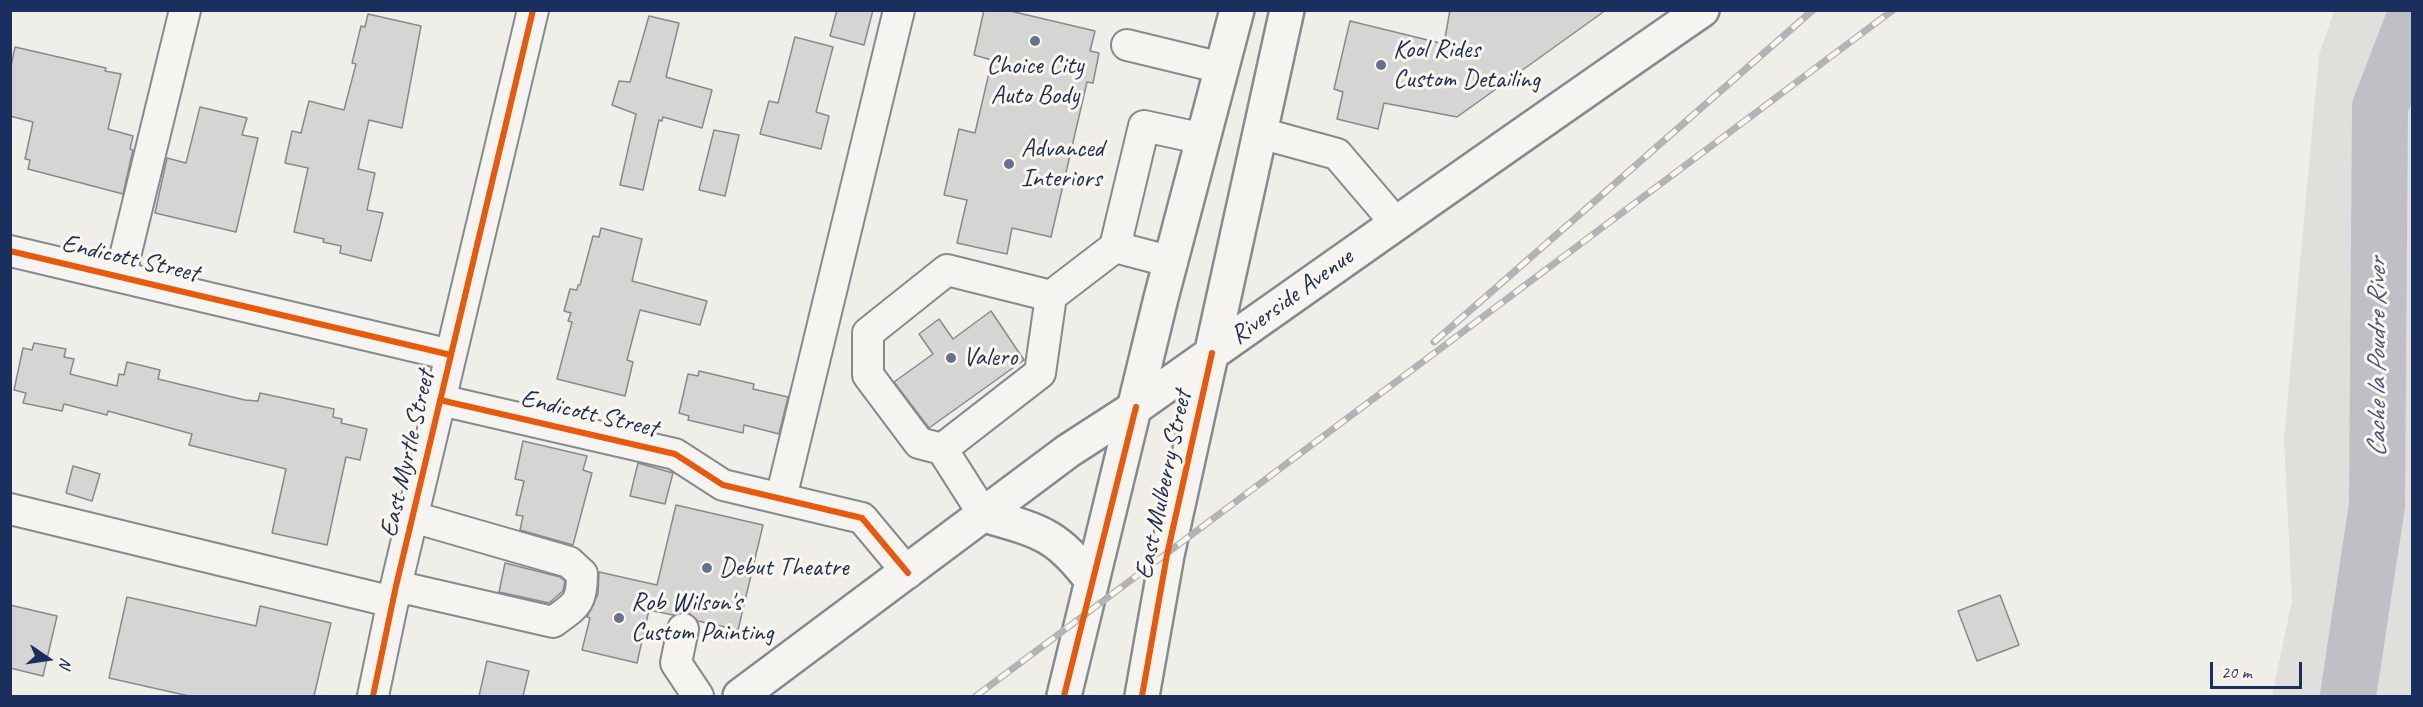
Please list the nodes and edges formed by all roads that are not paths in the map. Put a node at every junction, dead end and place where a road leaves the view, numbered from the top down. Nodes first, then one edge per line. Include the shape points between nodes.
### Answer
1 (185, 10) edge
2 (533, 10) edge
3 (899, 10) edge
4 (1237, 10) edge
5 (1287, 10) edge
6 (1702, 10) edge
7 (1127, 45) dead end
8 (1222, 68) junction
9 (1260, 133) junction
10 (1204, 139) junction
11 (1395, 222) junction
12 (1115, 247) junction
13 (10, 251) edge
14 (1172, 262) junction
15 (120, 277) junction
16 (1051, 296) junction
17 (1212, 353) junction
18 (451, 355) junction
19 (440, 400) junction
20 (1136, 407) junction
21 (942, 449) junction
22 (781, 498) junction
23 (10, 509) edge
24 (984, 515) junction
25 (413, 517) junction
26 (908, 573) junction
27 (1092, 581) junction
28 (395, 594) junction
29 (683, 629) dead end
30 (379, 695) edge
31 (698, 696) edge
32 (740, 696) edge
33 (1065, 696) edge
34 (1142, 696) edge

1 - 15 street
2 - 18 street, East Myrtle Street
3 - 22 street
4 - 8 main road, East Mulberry Street
5 - 9 main road, East Mulberry Street
6 - 11 main road, Riverside Avenue
7 - 8 street
8 - 10 main road, East Mulberry Street
9 - 11 street via 1337,154
9 - 17 main road, East Mulberry Street
10 - 12 street via 1144,126
10 - 14 main road, East Mulberry Street
11 - 17 main road, Riverside Avenue
12 - 14 street
12 - 16 street
13 - 15 street, Endicott Street
14 - 20 main road, East Mulberry Street
15 - 18 street, Endicott Street
16 - 21 street via 1040,373
16 - 21 street via 947,270 868,333 868,375 919,443
17 - 20 main road, Riverside Avenue
17 - 34 main road, East Mulberry Street via 1167,555
18 - 19 street, East Myrtle Street
19 - 22 street, Endicott Street via 675,454 723,485
19 - 25 street, East Myrtle Street
20 - 24 main road, Riverside Avenue via 1068,451
20 - 27 main road, East Mulberry Street
21 - 24 street
22 - 26 street, Endicott Street via 862,518
23 - 28 street
24 - 26 main road, Riverside Avenue
24 - 27 main road via 1053,538
25 - 28 street, East Myrtle Street
25 - 28 street via 570,562 582,574 582,595 570,610 552,621
26 - 32 main road, Riverside Avenue
27 - 33 main road, East Mulberry Street
28 - 30 street, East Myrtle Street
29 - 31 street via 676,663

